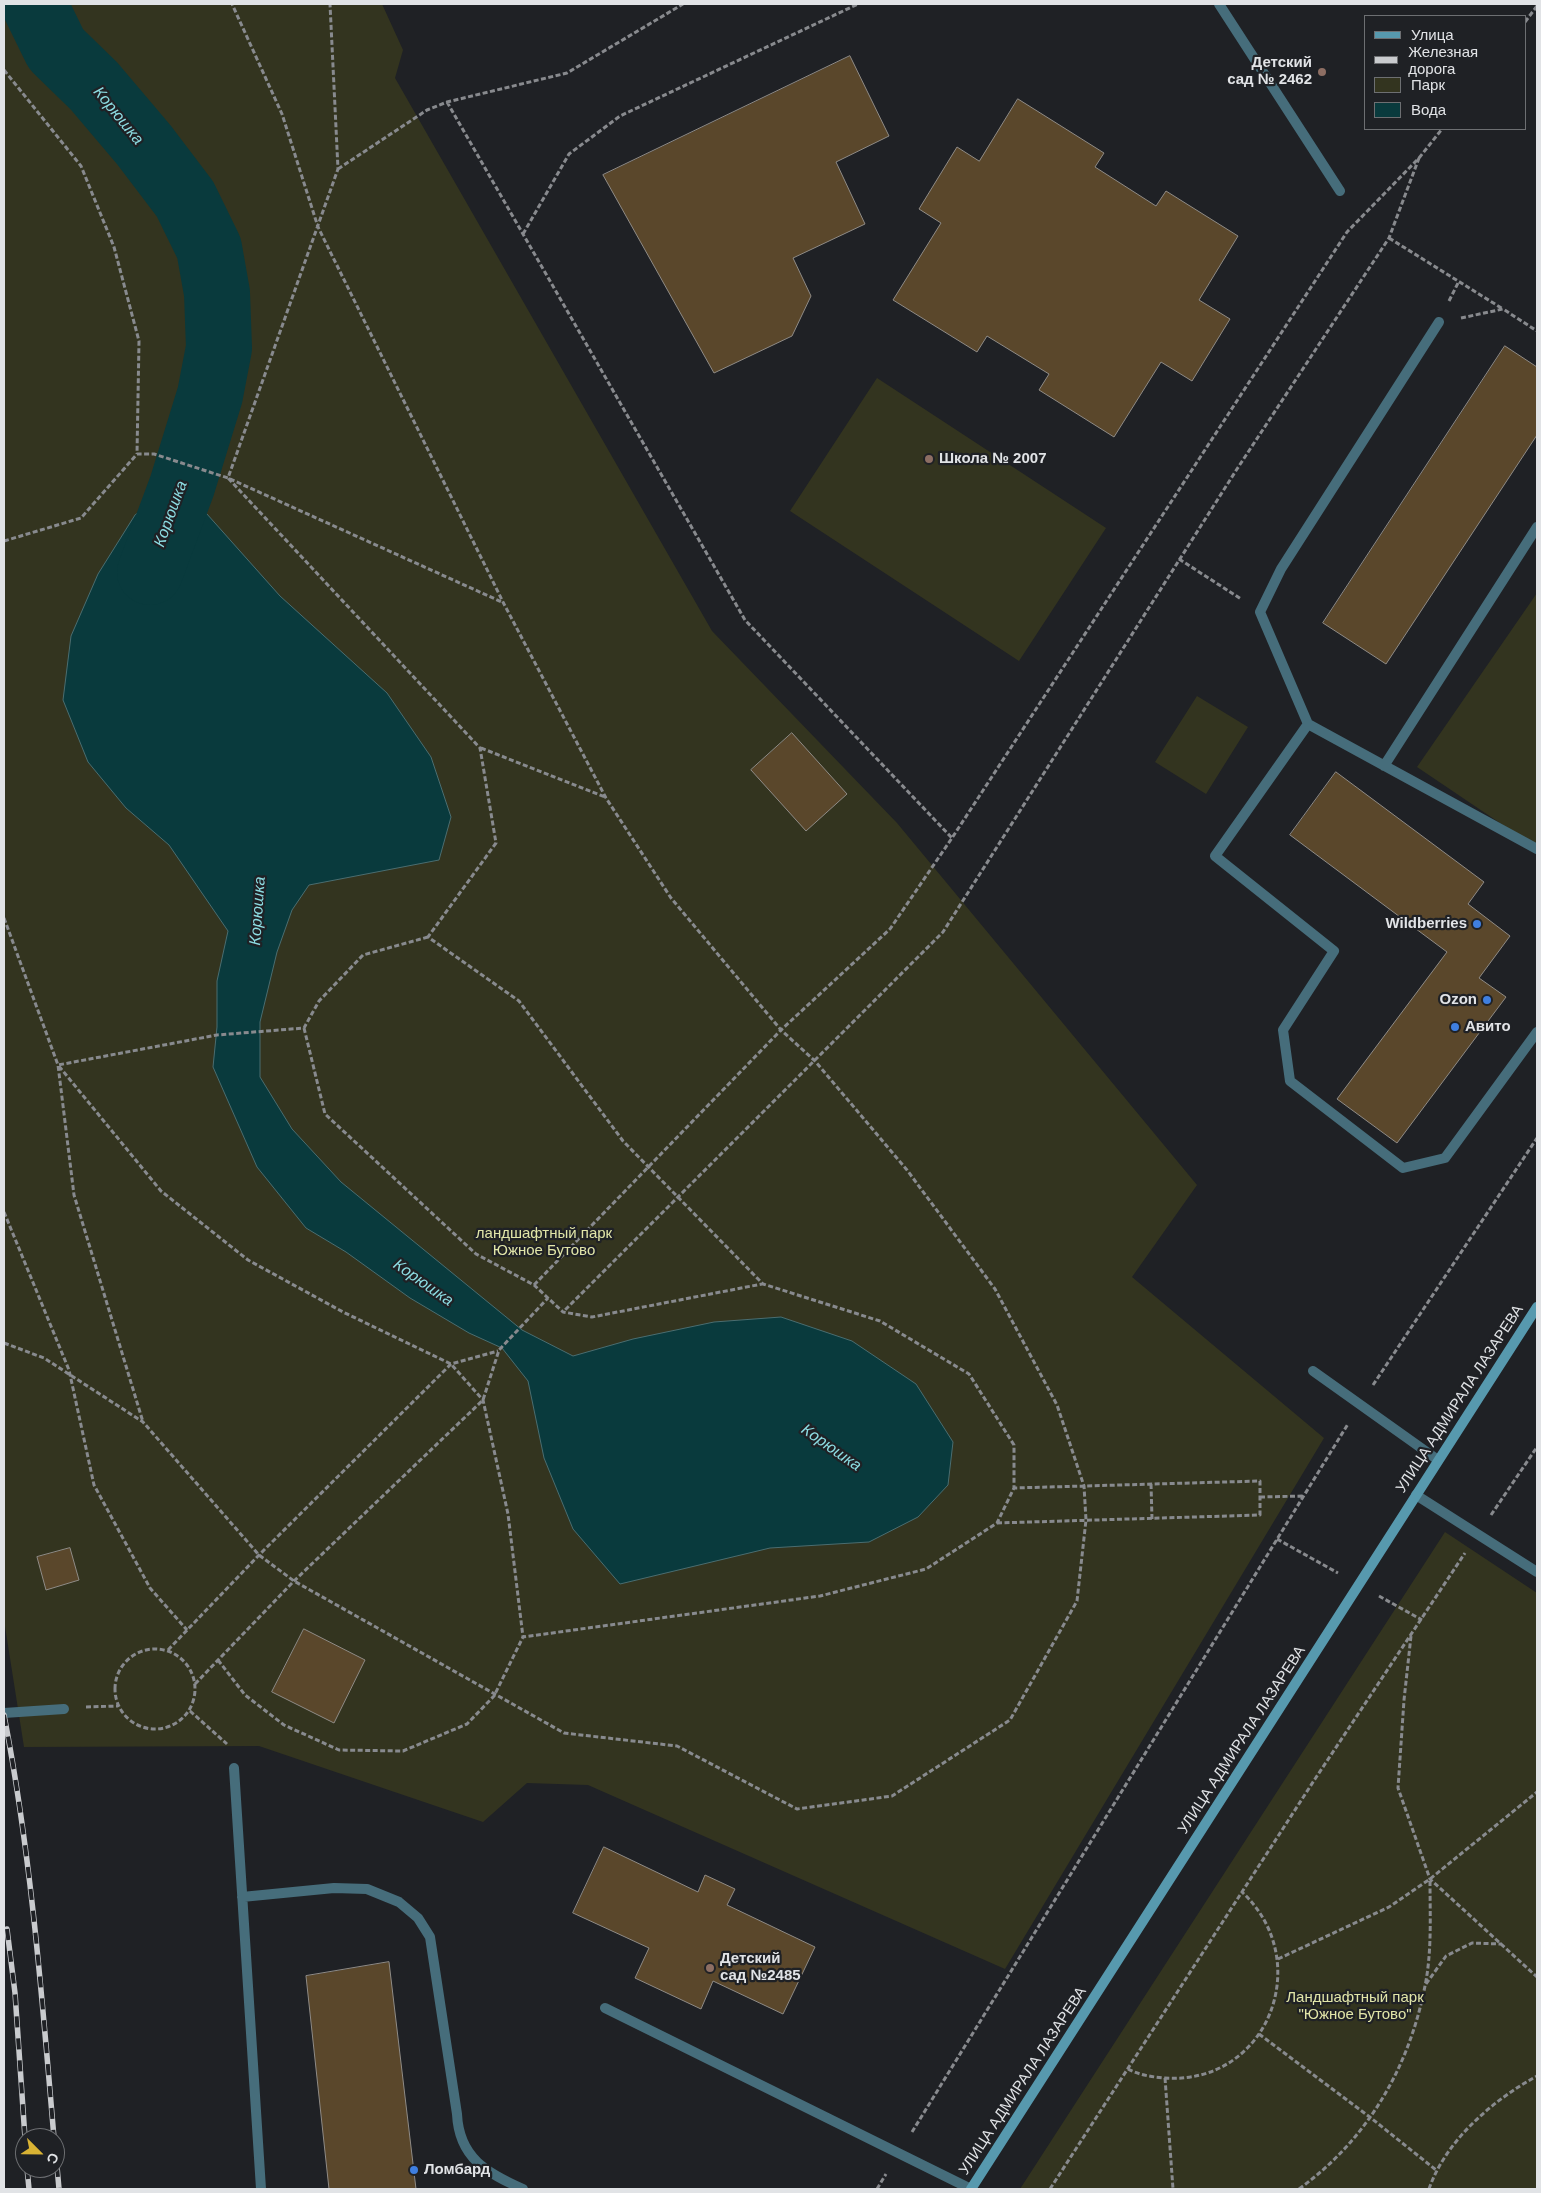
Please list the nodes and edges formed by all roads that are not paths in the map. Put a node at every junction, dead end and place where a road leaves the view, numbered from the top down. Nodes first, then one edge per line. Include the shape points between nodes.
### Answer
1 (1219, 4) edge
2 (1340, 191) dead end
3 (1439, 322) road end
4 (1537, 527) edge
5 (1308, 724) junction
6 (1384, 766) junction
7 (1537, 849) edge
8 (1537, 1032) edge
9 (1537, 1307) edge
10 (1313, 1371) dead end
11 (1438, 1460) junction
12 (1416, 1495) junction
13 (1536, 1568) edge
14 (64, 1709) road end
15 (4, 1713) edge
16 (234, 1768) dead end
17 (242, 1897) junction
18 (605, 2008) dead end
19 (261, 2189) edge
20 (523, 2189) edge
21 (971, 2189) edge

1 - 2 lane
3 - 5 lane via 1281,569 1260,612
4 - 6 lane
5 - 6 lane
5 - 8 lane via 1215,856 1334,951 1283,1030 1290,1081 1403,1168 1445,1158
6 - 7 lane
9 - 11 street, УЛИЦА АДМИРАЛА ЛАЗАРЕВА
10 - 11 lane
11 - 12 street, УЛИЦА АДМИРАЛА ЛАЗАРЕВА
12 - 13 lane
12 - 21 street, УЛИЦА АДМИРАЛА ЛАЗАРЕВА
14 - 15 lane
16 - 17 lane
17 - 19 lane
17 - 20 lane via 334,1888 367,1889 400,1902 418,1918 430,1937 458,2133 471,2157 500,2179
18 - 21 lane

